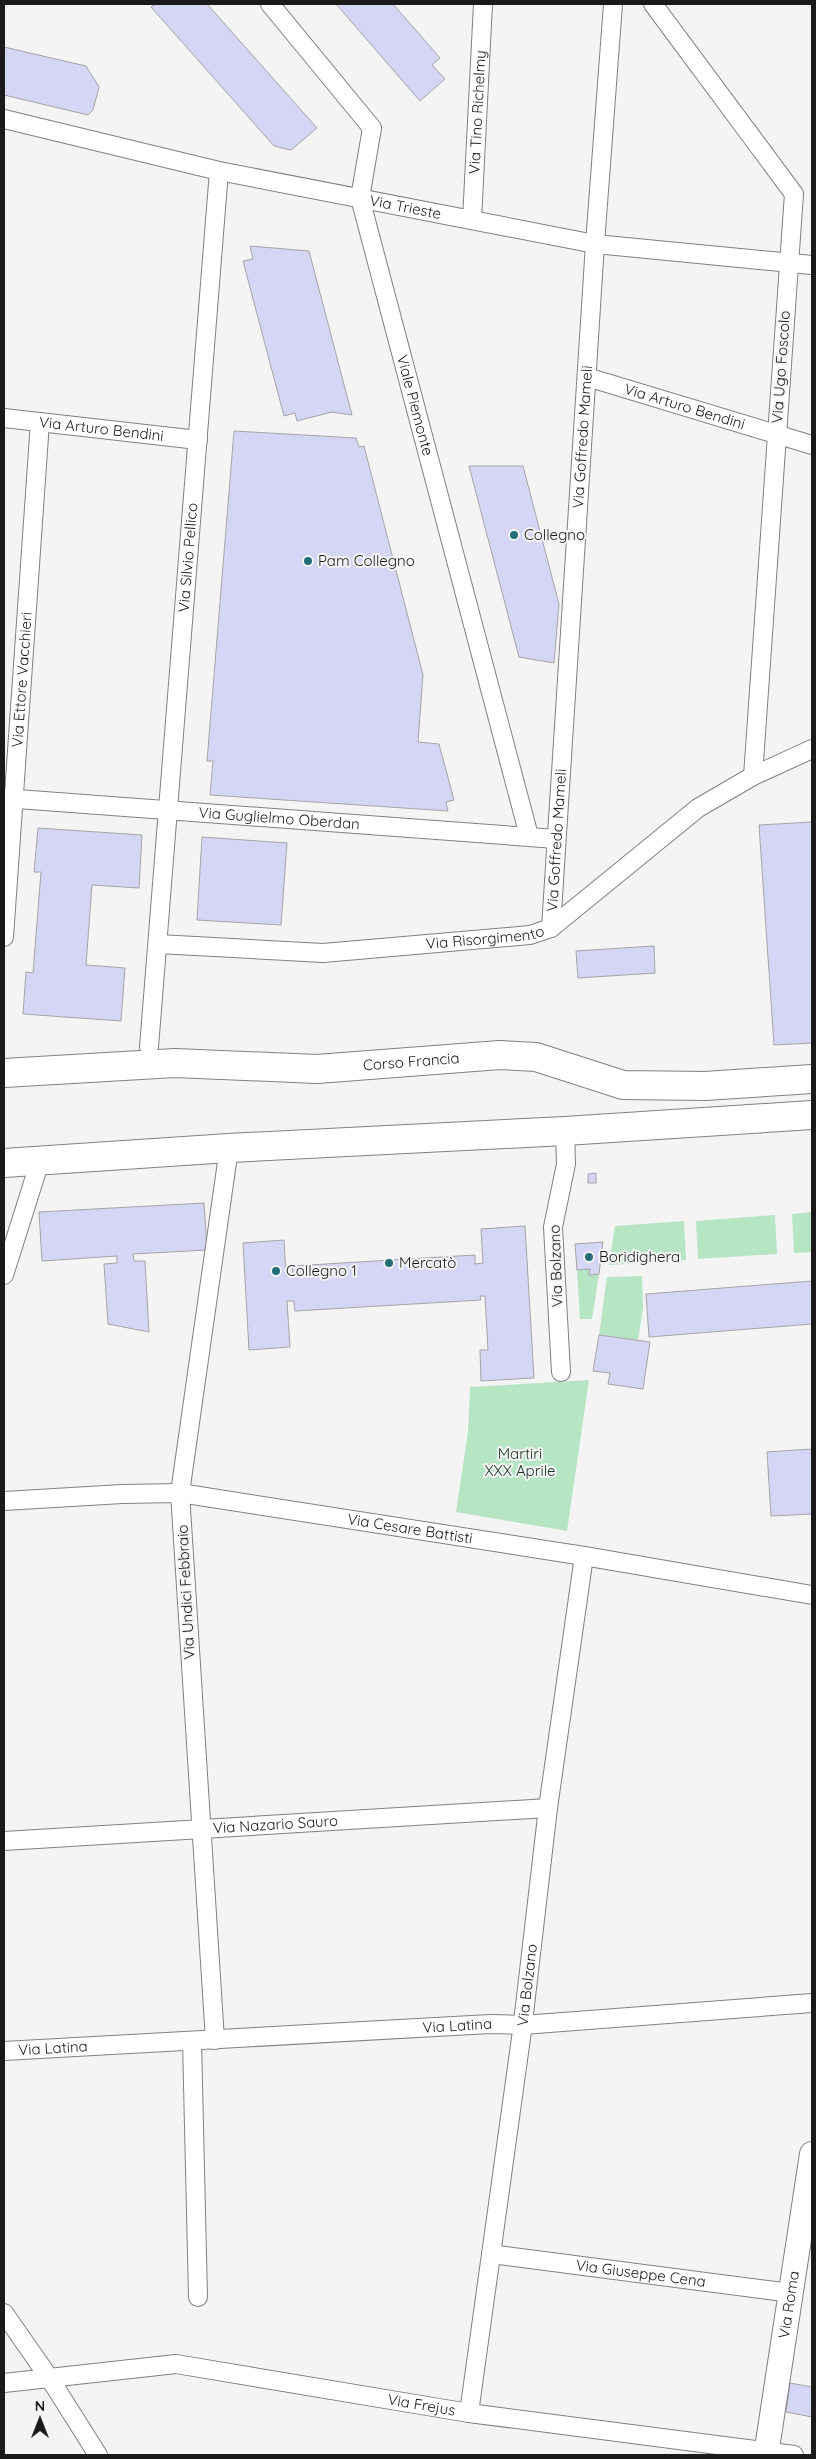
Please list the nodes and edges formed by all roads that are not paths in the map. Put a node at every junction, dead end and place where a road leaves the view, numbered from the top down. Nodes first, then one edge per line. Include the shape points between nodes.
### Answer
1 (270, 4) edge
2 (483, 4) edge
3 (613, 4) edge
4 (652, 4) edge
5 (4, 119) edge
6 (219, 171) junction
7 (360, 198) junction
8 (472, 220) junction
9 (595, 244) junction
10 (789, 262) junction
11 (812, 265) edge
12 (587, 377) junction
13 (4, 418) edge
14 (40, 422) junction
15 (777, 433) junction
16 (198, 440) junction
17 (812, 445) edge
18 (812, 749) edge
19 (754, 776) junction
20 (9, 799) edge
21 (169, 812) junction
22 (529, 836) junction
23 (556, 838) junction
24 (551, 928) junction
25 (4, 937) edge
26 (158, 944) junction
27 (149, 1047) dead end
28 (4, 1073) edge
29 (812, 1079) edge
30 (812, 1116) edge
31 (565, 1131) junction
32 (230, 1148) junction
33 (40, 1161) junction
34 (4, 1164) edge
35 (4, 1275) edge
36 (561, 1372) dead end
37 (180, 1493) junction
38 (4, 1501) edge
39 (584, 1556) junction
40 (812, 1594) edge
41 (548, 1808) junction
42 (200, 1828) junction
43 (4, 1841) edge
44 (812, 2003) edge
45 (523, 2025) junction
46 (192, 2040) junction
47 (215, 2040) junction
48 (4, 2052) edge
49 (812, 2154) edge
50 (491, 2254) junction
51 (791, 2293) junction
52 (198, 2297) dead end
53 (4, 2313) edge
54 (50, 2379) junction
55 (4, 2383) edge
56 (469, 2413) junction
57 (766, 2454) edge
58 (98, 2455) edge
59 (794, 2455) edge

1 - 7 street, Viale Piemonte via 372,128
2 - 8 street, Via Tino Richelmy
3 - 9 street, Via Goffredo Mameli
4 - 10 street, Via Ugo Foscolo via 794,194
5 - 6 street, Via Trieste
6 - 7 street, Via Trieste
6 - 16 street, Via Silvio Pellico
7 - 8 street, Via Trieste
7 - 22 street, Viale Piemonte
8 - 9 street, Via Trieste
9 - 10 street, Via Trieste
9 - 12 street, Via Goffredo Mameli
10 - 11 street, Via Trieste
10 - 15 street, Via Ugo Foscolo
12 - 15 street, Via Arturo Bendini
12 - 23 street, Via Goffredo Mameli
13 - 14 street, Via Arturo Bendini
14 - 16 street, Via Arturo Bendini
14 - 20 street, Via Ettore Vacchieri
15 - 17 street, Via Arturo Bendini
15 - 19 street, Via Ugo Foscolo
16 - 21 street, Via Silvio Pellico
18 - 19 street, Via Risorgimento
19 - 24 street, Via Risorgimento via 698,808
20 - 21 street, Via Guglielmo Oberdan
20 - 25 street, Via Ettore Vacchieri
21 - 22 street, Via Guglielmo Oberdan
21 - 26 street, Via Silvio Pellico
22 - 23 street, Via Guglielmo Oberdan
23 - 24 street, Via Goffredo Mameli
24 - 26 street, Via Risorgimento via 530,935 323,953
26 - 27 street
28 - 29 main road, Corso Francia via 175,1063 317,1069 500,1055 536,1057 623,1085 705,1086
30 - 31 main road
31 - 32 main road
31 - 36 street, Via Bolzano via 566,1164 553,1227
32 - 33 main road
32 - 37 street, Via Undici Febbraio
33 - 34 main road
33 - 35 street
37 - 38 street, Via Cesare Battisti
37 - 39 street, Via Cesare Battisti
37 - 42 street, Via Undici Febbraio
39 - 40 street, Via Cesare Battisti
39 - 41 street, Via Bolzano
41 - 42 street, Via Nazario Sauro
41 - 45 street, Via Bolzano
42 - 43 street, Via Nazario Sauro
42 - 47 street, Via Undici Febbraio
44 - 45 street, Via Latina
45 - 47 street, Via Latina via 490,2024
45 - 50 street, Via Bolzano
46 - 47 street, Via Latina
46 - 48 street, Via Latina
46 - 52 street
49 - 51 street, Via Roma
50 - 51 street, Via Giuseppe Cena
50 - 56 street, Via Bolzano
51 - 57 street, Via Roma
53 - 54 street
54 - 55 street, Via Frejus
54 - 56 street, Via Frejus via 176,2364
54 - 58 street
56 - 57 street, Via Frejus
57 - 59 street, Via Frejus

